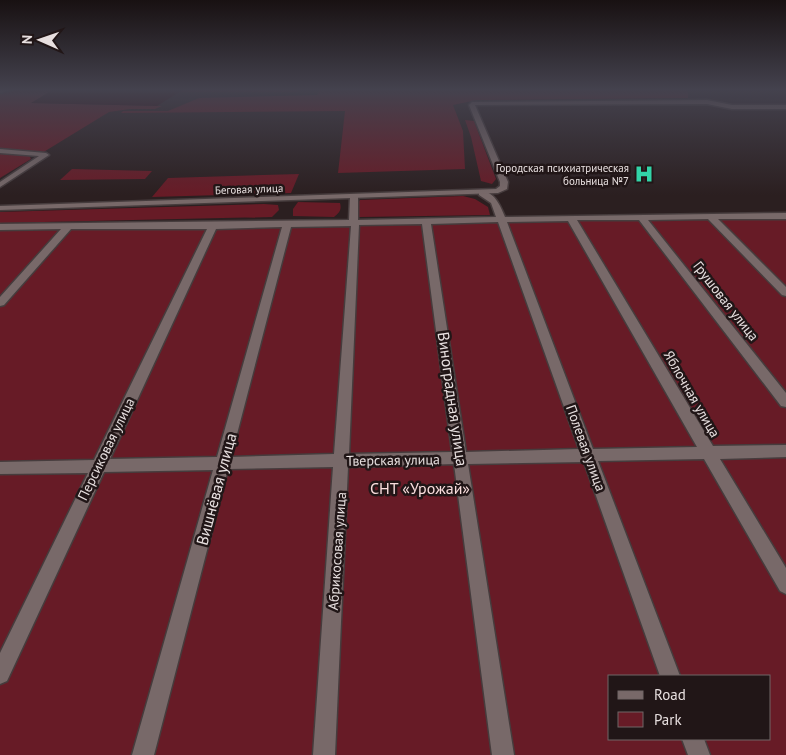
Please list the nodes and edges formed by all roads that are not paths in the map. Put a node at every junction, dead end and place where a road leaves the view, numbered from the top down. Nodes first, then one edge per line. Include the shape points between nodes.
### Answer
1 (480, 124) edge
2 (0, 151) edge
3 (0, 185) edge
4 (482, 193) junction
5 (354, 197) junction
6 (0, 208) edge
7 (711, 217) junction
8 (782, 217) edge
9 (571, 218) junction
10 (642, 218) junction
11 (501, 220) junction
12 (426, 221) junction
13 (355, 223) junction
14 (287, 224) junction
15 (786, 224) edge
16 (69, 226) junction
17 (213, 226) junction
18 (0, 227) edge
19 (786, 293) edge
20 (0, 303) edge
21 (786, 402) edge
22 (786, 451) edge
23 (708, 452) junction
24 (589, 455) junction
25 (462, 459) junction
26 (342, 461) junction
27 (223, 463) junction
28 (98, 466) junction
29 (0, 468) edge
30 (786, 585) edge
31 (0, 674) edge
32 (670, 675) edge
33 (693, 740) edge
34 (143, 755) edge
35 (324, 755) edge
36 (503, 755) edge
37 (699, 755) edge

1 - 4 street, Беговая улица via 504,182 504,187 498,191
2 - 3 street via 46,155
4 - 5 street, Беговая улица
4 - 11 street, Полевая улица via 495,202
5 - 6 street, Беговая улица
5 - 13 street, Абрикосовая улица
7 - 8 street
7 - 10 street
7 - 19 street
8 - 15 street
9 - 10 street
9 - 11 street
9 - 23 street, Яблочная улица
10 - 21 street, Грушовая улица
11 - 12 street
11 - 24 street, Полевая улица
12 - 13 street
12 - 25 street, Виноградная улица
13 - 14 street
13 - 26 street, Абрикосовая улица
14 - 17 street
14 - 27 street, Вишнёвая улица
16 - 17 street
16 - 18 street
16 - 20 street
17 - 28 street, Персиковая улица
22 - 23 street, Тверская улица
23 - 24 street, Тверская улица
23 - 30 street, Яблочная улица
24 - 25 street, Тверская улица
24 - 32 street, Полевая улица
25 - 26 street, Тверская улица
25 - 36 street, Виноградная улица
26 - 27 street, Тверская улица
26 - 35 street, Абрикосовая улица
27 - 28 street, Тверская улица
27 - 34 street, Вишнёвая улица
28 - 29 street, Тверская улица
28 - 31 street, Персиковая улица
33 - 37 street

